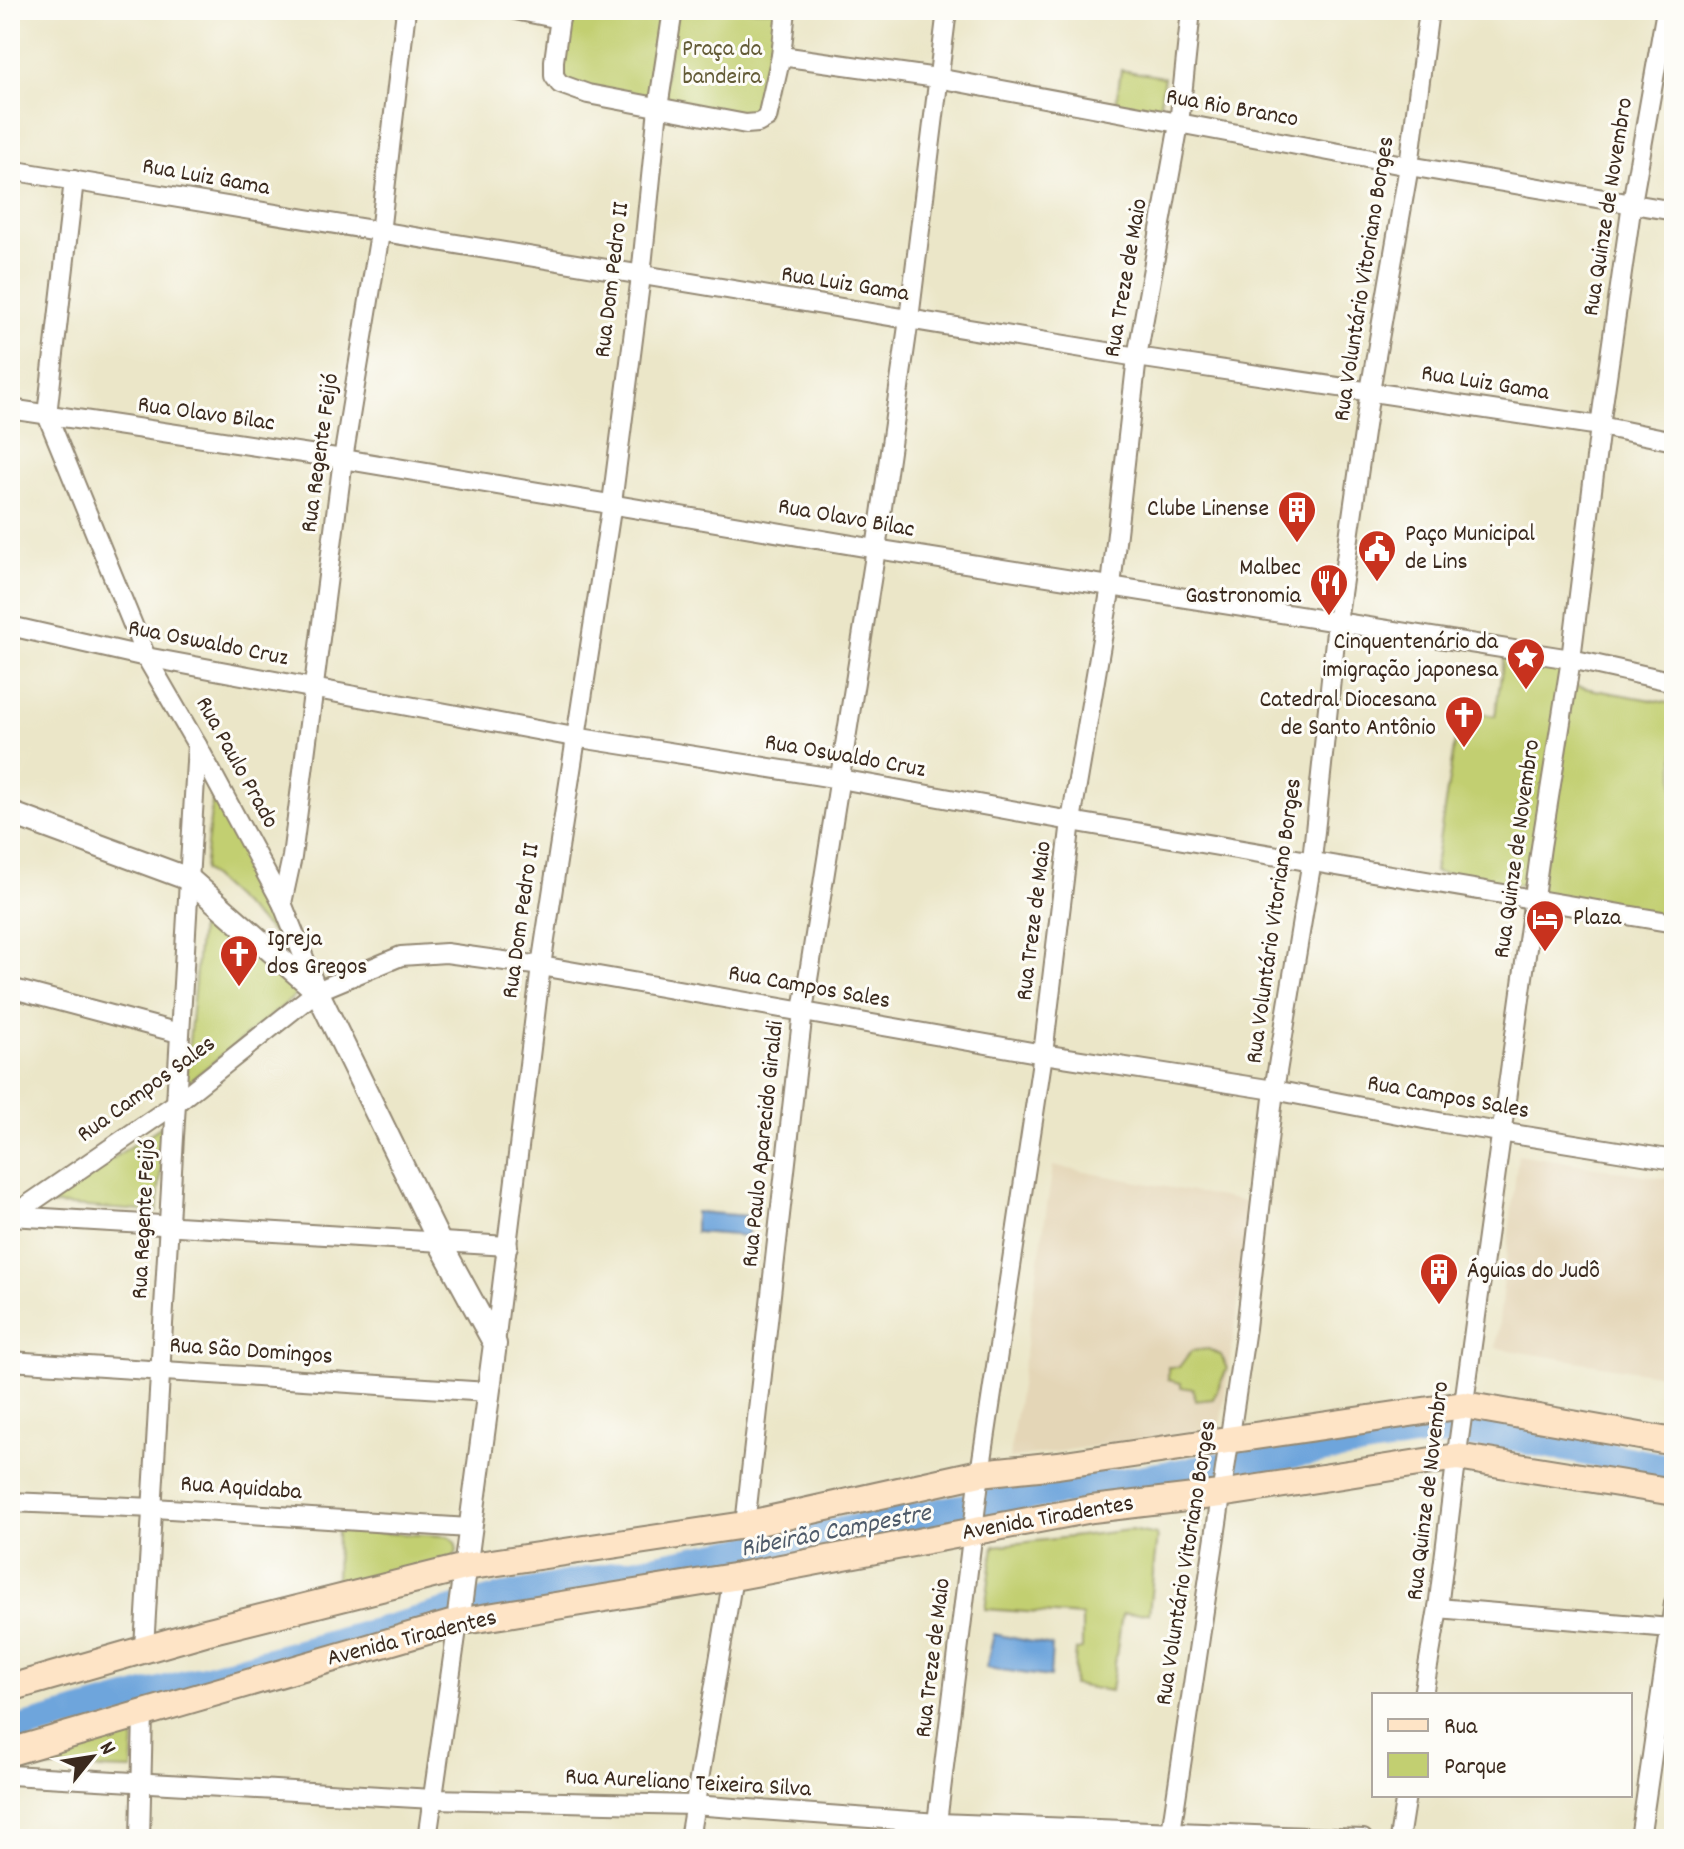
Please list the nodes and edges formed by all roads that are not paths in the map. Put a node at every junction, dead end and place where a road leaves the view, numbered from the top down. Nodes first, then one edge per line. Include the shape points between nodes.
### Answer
1 (406, 10) edge
2 (515, 10) edge
3 (673, 10) edge
4 (786, 10) edge
5 (947, 10) edge
6 (1191, 10) edge
7 (1429, 10) edge
8 (1666, 10) edge
9 (560, 14) edge
10 (781, 56) junction
11 (937, 78) junction
12 (658, 108) junction
13 (1179, 124) junction
14 (1409, 166) junction
15 (10, 170) edge
16 (74, 180) junction
17 (1632, 203) junction
18 (1674, 211) edge
19 (380, 233) junction
20 (641, 276) junction
21 (909, 319) junction
22 (1137, 357) junction
23 (1370, 391) junction
24 (10, 409) edge
25 (47, 415) junction
26 (1600, 426) junction
27 (1674, 441) edge
28 (343, 459) junction
29 (612, 503) junction
30 (876, 549) junction
31 (1111, 586) junction
32 (1337, 622) junction
33 (10, 626) edge
34 (146, 657) junction
35 (1571, 659) junction
36 (1674, 682) edge
37 (315, 690) junction
38 (574, 737) junction
39 (197, 745) junction
40 (840, 779) junction
41 (10, 813) edge
42 (1071, 821) junction
43 (1312, 860) junction
44 (189, 879) junction
45 (1534, 900) junction
46 (282, 903) junction
47 (1674, 923) edge
48 (541, 966) junction
49 (10, 988) edge
50 (317, 991) junction
51 (803, 1011) junction
52 (179, 1033) junction
53 (1043, 1054) junction
54 (1274, 1090) junction
55 (175, 1104) junction
56 (1502, 1132) junction
57 (1674, 1160) edge
58 (11, 1216) edge
59 (169, 1226) junction
60 (439, 1241) junction
61 (508, 1246) junction
62 (495, 1344) junction
63 (10, 1361) edge
64 (162, 1370) junction
65 (488, 1392) junction
66 (1463, 1410) junction
67 (1674, 1442) edge
68 (1228, 1447) junction
69 (1457, 1452) junction
70 (979, 1480) junction
71 (1221, 1487) junction
72 (1674, 1492) edge
73 (10, 1502) edge
74 (154, 1508) junction
75 (745, 1525) junction
76 (974, 1525) junction
77 (469, 1528) junction
78 (463, 1575) junction
79 (733, 1577) junction
80 (1674, 1603) edge
81 (1438, 1608) junction
82 (458, 1617) junction
83 (1670, 1628) junction
84 (144, 1648) junction
85 (10, 1688) edge
86 (1423, 1693) edge
87 (143, 1714) junction
88 (10, 1752) edge
89 (10, 1775) edge
90 (140, 1784) junction
91 (1406, 1797) edge
92 (433, 1799) junction
93 (693, 1805) junction
94 (936, 1831) edge
95 (1171, 1835) edge
96 (140, 1839) edge
97 (427, 1839) edge
98 (689, 1839) edge
99 (1363, 1839) edge
100 (1399, 1839) edge
101 (1640, 1839) edge

1 - 19 street, Rua Regente Feijó
2 - 9 street
3 - 12 street, Rua Dom Pedro II
4 - 10 street
5 - 11 street, Rua Paulo Aparecido Giraldi
6 - 13 street, Rua Treze de Maio
7 - 14 street, Rua Voluntário Vitoriano Borges
8 - 17 street, Rua Quinze de Novembro
9 - 12 street via 554,61 560,84
10 - 11 street, Rua Rio Branco
10 - 12 street via 767,118 758,123
11 - 13 street, Rua Rio Branco
11 - 21 street, Rua Paulo Aparecido Giraldi
12 - 20 street, Rua Dom Pedro II
13 - 14 street, Rua Rio Branco
13 - 22 street, Rua Treze de Maio
14 - 17 street, Rua Rio Branco
14 - 23 street, Rua Voluntário Vitoriano Borges
15 - 16 street, Rua Luiz Gama
16 - 19 street, Rua Luiz Gama
16 - 25 street, Rua Paulo Prado
17 - 18 street, Rua Rio Branco
17 - 26 street, Rua Quinze de Novembro
19 - 20 street, Rua Luiz Gama
19 - 28 street, Rua Regente Feijó
20 - 21 street, Rua Luiz Gama
20 - 29 street, Rua Dom Pedro II
21 - 22 street, Rua Luiz Gama
21 - 30 street, Rua Paulo Aparecido Giraldi
22 - 23 street, Rua Luiz Gama
22 - 31 street, Rua Treze de Maio
23 - 26 street, Rua Luiz Gama
23 - 32 street, Rua Voluntário Vitoriano Borges
24 - 25 street, Rua Olavo Bilac
25 - 28 street, Rua Olavo Bilac
25 - 34 street, Rua Paulo Prado
26 - 27 street, Rua Luiz Gama
26 - 35 street, Rua Quinze de Novembro
28 - 29 street, Rua Olavo Bilac
28 - 37 street, Rua Regente Feijó
29 - 30 street, Rua Olavo Bilac
29 - 38 street, Rua Dom Pedro II
30 - 31 street, Rua Olavo Bilac
30 - 40 street, Rua Paulo Aparecido Giraldi
31 - 32 street, Rua Olavo Bilac
31 - 42 street, Rua Treze de Maio
32 - 35 street, Rua Olavo Bilac
32 - 43 street, Rua Voluntário Vitoriano Borges
33 - 34 street, Rua Oswaldo Cruz
34 - 37 street, Rua Oswaldo Cruz
34 - 39 street, Rua Paulo Prado
35 - 36 street, Rua Olavo Bilac
35 - 45 street, Rua Quinze de Novembro
37 - 38 street, Rua Oswaldo Cruz
37 - 46 street, Rua Regente Feijó
38 - 40 street, Rua Oswaldo Cruz
38 - 48 street, Rua Dom Pedro II
39 - 44 street, Rua Regente Feijó
39 - 46 street, Rua Paulo Prado
40 - 42 street, Rua Oswaldo Cruz
40 - 51 street, Rua Paulo Aparecido Giraldi
41 - 44 street
42 - 43 street, Rua Oswaldo Cruz
42 - 53 street, Rua Treze de Maio
43 - 45 street, Rua Oswaldo Cruz
43 - 54 street, Rua Voluntário Vitoriano Borges
44 - 50 street
44 - 52 street, Rua Regente Feijó
45 - 47 street, Rua Oswaldo Cruz
45 - 56 street, Rua Quinze de Novembro
46 - 50 street, Rua Paulo Prado
48 - 50 street, Rua Campos Sales via 446,953 401,956
48 - 51 street, Rua Campos Sales
48 - 61 street, Rua Dom Pedro II
49 - 52 street
50 - 55 street, Rua Campos Sales
50 - 60 street, Rua Paulo Prado
51 - 53 street, Rua Campos Sales
51 - 75 street, Rua Paulo Aparecido Giraldi
52 - 55 street, Rua Regente Feijó
53 - 54 street, Rua Campos Sales
53 - 70 street, Rua Treze de Maio
54 - 56 street, Rua Campos Sales
54 - 68 street, Rua Voluntário Vitoriano Borges
55 - 58 street, Rua Campos Sales
55 - 59 street, Rua Regente Feijó
56 - 57 street, Rua Campos Sales
56 - 66 street, Rua Quinze de Novembro
58 - 59 street
59 - 60 street
59 - 64 street, Rua Regente Feijó
60 - 61 street
60 - 62 street, Rua Paulo Prado
61 - 62 street, Rua Dom Pedro II
62 - 65 street, Rua Dom Pedro II
63 - 64 street, Rua São Domingos
64 - 65 street, Rua São Domingos
64 - 74 street, Rua Regente Feijó
65 - 77 street, Rua Dom Pedro II
66 - 67 main road, Avenida Tiradentes
66 - 68 main road, Avenida Tiradentes
66 - 69 street, Rua Quinze de Novembro
68 - 70 main road, Avenida Tiradentes
68 - 71 street, Rua Voluntário Vitoriano Borges
69 - 71 main road, Avenida Tiradentes
69 - 72 main road, Avenida Tiradentes
69 - 81 street, Rua Quinze de Novembro
70 - 75 main road, Avenida Tiradentes
70 - 76 street, Rua Treze de Maio
71 - 76 main road, Avenida Tiradentes
71 - 95 street, Rua Voluntário Vitoriano Borges
73 - 74 street, Rua Aquidaba
74 - 77 street, Rua Aquidaba
74 - 84 street, Rua Regente Feijó
75 - 78 main road, Avenida Tiradentes
76 - 79 main road, Avenida Tiradentes
76 - 94 street, Rua Treze de Maio
77 - 78 street, Rua Dom Pedro II
78 - 82 street, Rua Dom Pedro II
78 - 84 main road, Avenida Tiradentes
79 - 82 main road, Avenida Tiradentes
79 - 93 street
80 - 83 street
81 - 83 street
81 - 86 street, Rua Quinze de Novembro
82 - 87 main road, Avenida Tiradentes
82 - 92 street, Rua Dom Pedro II
83 - 101 street
84 - 85 main road, Avenida Tiradentes
87 - 88 main road, Avenida Tiradentes
87 - 90 street
89 - 90 street, Rua Aureliano Teixeira Silva
90 - 92 street, Rua Aureliano Teixeira Silva
90 - 96 street
91 - 100 street
92 - 93 street, Rua Aureliano Teixeira Silva
92 - 97 street, Rua Dom Pedro II
93 - 94 street, Rua Aureliano Teixeira Silva
93 - 98 street
94 - 95 street, Rua Aureliano Teixeira Silva
95 - 99 street, Rua Aureliano Teixeira Silva

